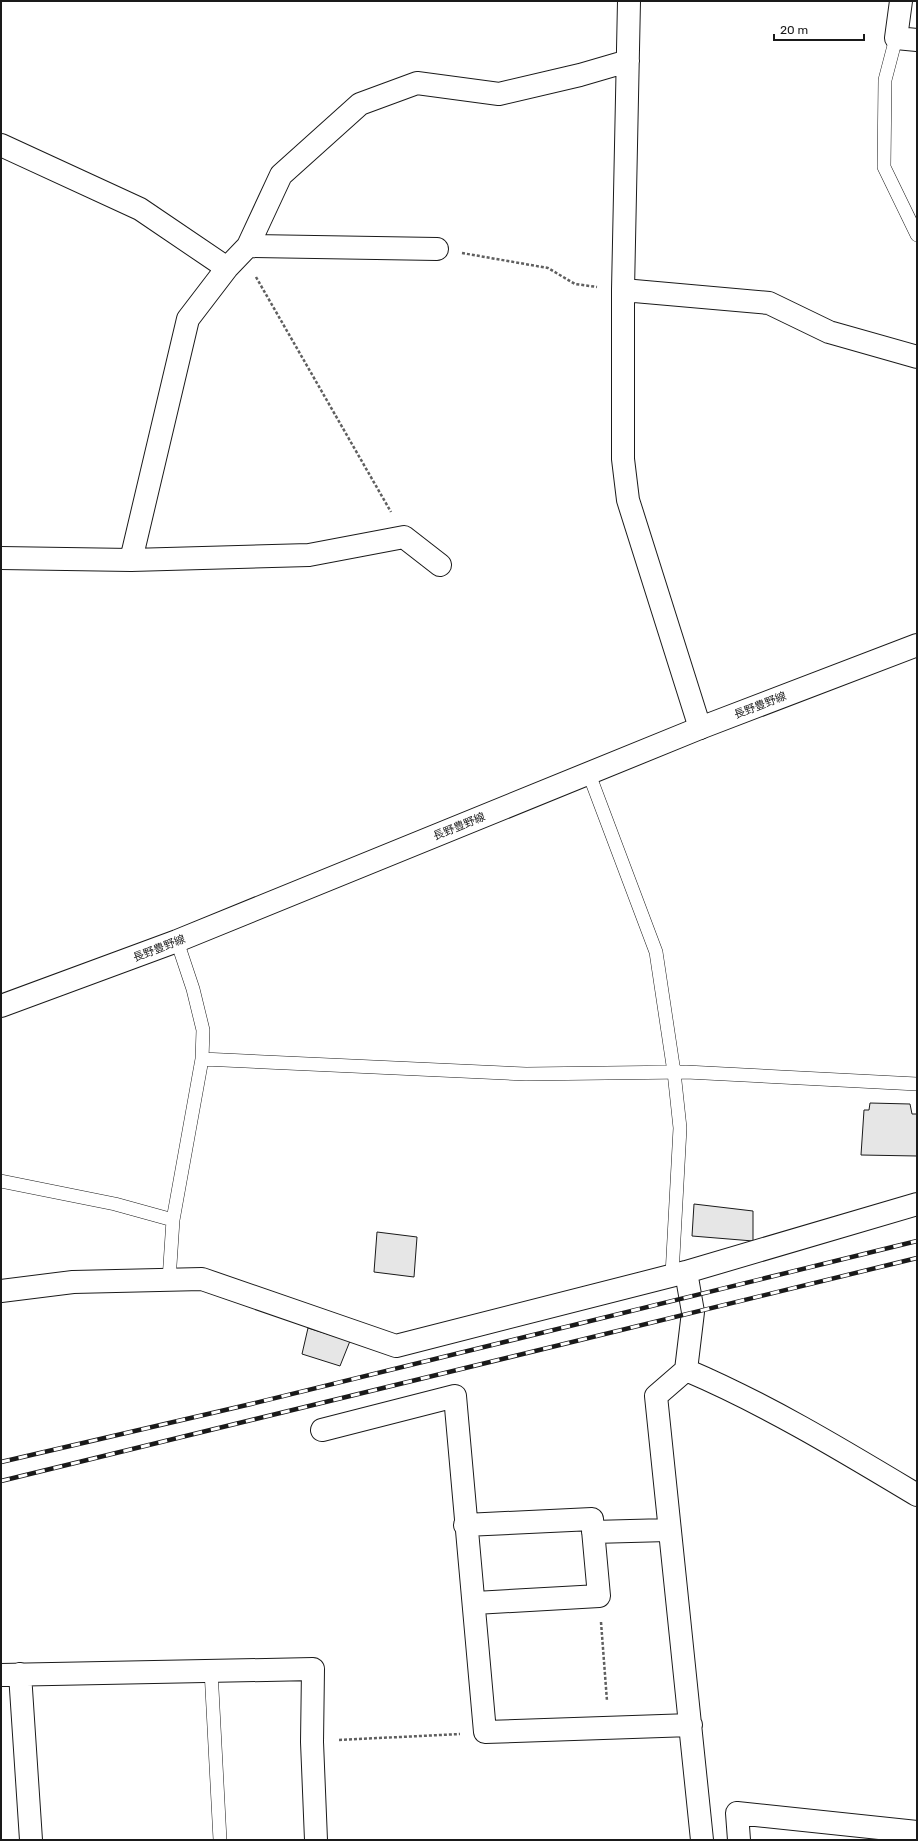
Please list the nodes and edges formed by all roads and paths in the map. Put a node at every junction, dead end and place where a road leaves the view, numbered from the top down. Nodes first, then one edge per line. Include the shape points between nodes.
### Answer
1 (901, 1) edge
2 (629, 2) edge
3 (896, 38) junction
4 (917, 40) edge
5 (628, 61) junction
6 (1, 145) edge
7 (917, 235) edge
8 (245, 249) junction
9 (437, 249) joint
10 (227, 268) junction
11 (623, 290) junction
12 (917, 357) edge
13 (404, 536) junction
14 (1, 558) edge
15 (131, 560) junction
16 (440, 565) dead end
17 (917, 645) edge
18 (700, 728) junction
19 (588, 774) junction
20 (177, 941) junction
21 (1, 1006) edge
22 (202, 1059) junction
23 (674, 1072) junction
24 (917, 1084) edge
25 (1, 1181) edge
26 (917, 1204) edge
27 (173, 1220) junction
28 (679, 1273) junction
29 (169, 1280) junction
30 (1, 1291) edge
31 (686, 1370) junction
32 (322, 1430) dead end
33 (917, 1495) edge
34 (465, 1525) junction
35 (668, 1530) junction
36 (592, 1532) junction
37 (598, 1596) junction
38 (475, 1602) junction
39 (211, 1670) junction
40 (10, 1674) edge
41 (691, 1725) junction
42 (609, 1727) junction
43 (486, 1732) junction
44 (312, 1742) junction
45 (917, 1832) edge
46 (31, 1840) edge
47 (220, 1840) edge
48 (316, 1840) edge
49 (702, 1840) edge
50 (739, 1840) edge

1 - 3 street
2 - 5 street
3 - 4 street
3 - 7 lane via 885,80 884,167
5 - 8 street via 499,94 417,83 360,104 281,175
5 - 11 street
6 - 10 street via 140,209
8 - 9 street
8 - 10 street
8 - 13 path
9 - 11 path via 548,268 575,284
10 - 15 street via 188,319
11 - 12 street via 769,303 829,332
11 - 18 street via 623,459 628,500
13 - 15 street via 309,555
13 - 16 street
14 - 15 street
17 - 18 street, 長野豊野線
18 - 19 street, 長野豊野線
19 - 20 street, 長野豊野線
19 - 23 lane via 656,952
20 - 21 street, 長野豊野線
20 - 22 lane via 203,1030
22 - 23 lane via 526,1074
22 - 27 lane
23 - 24 lane
23 - 28 lane via 680,1128
25 - 27 lane via 115,1204
26 - 28 street
27 - 29 lane
28 - 29 street via 396,1346 202,1279
28 - 31 street via 693,1312
29 - 30 street via 73,1282
31 - 33 street via 846,1452
31 - 35 street via 656,1396
32 - 34 street via 455,1396
34 - 36 street via 592,1519
34 - 38 street
35 - 36 street
35 - 41 street
36 - 37 street
37 - 38 street
37 - 42 path
38 - 43 street
39 - 40 street
39 - 44 street via 314,1669
39 - 47 lane
40 - 46 street
41 - 42 street
41 - 49 street
42 - 43 street
43 - 44 path
44 - 48 street
45 - 50 street via 737,1813

